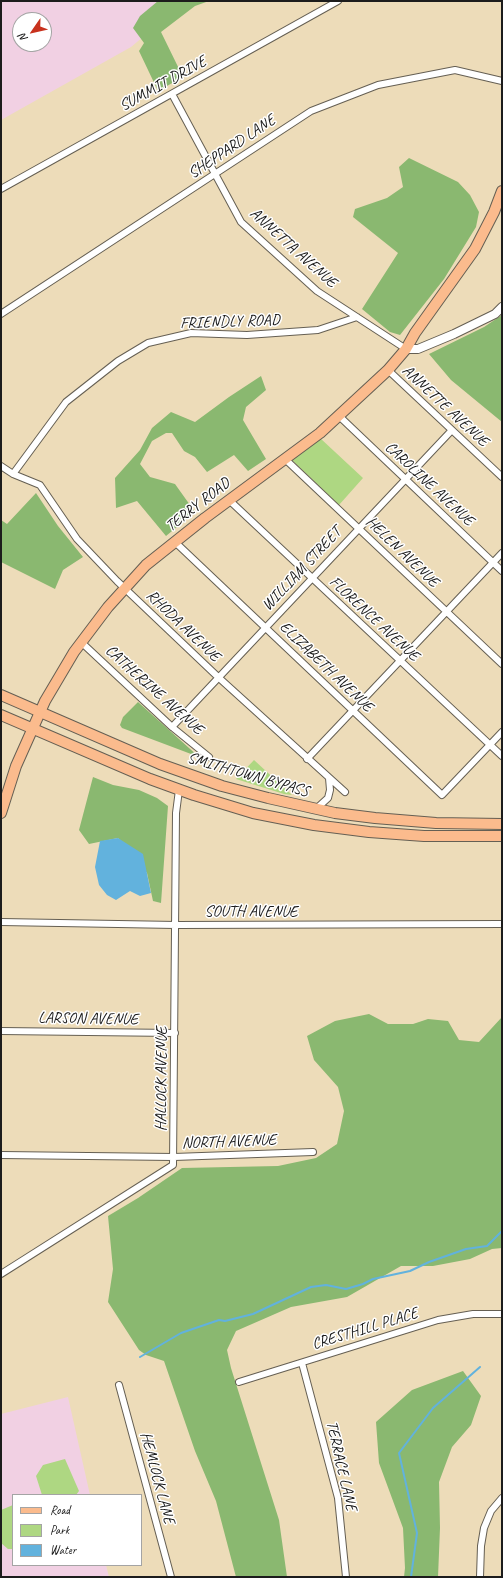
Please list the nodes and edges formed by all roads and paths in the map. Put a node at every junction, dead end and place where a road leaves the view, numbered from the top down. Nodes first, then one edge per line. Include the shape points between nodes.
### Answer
1 (338, 1) edge
2 (502, 81) edge
3 (172, 94) junction
4 (216, 173) junction
5 (1, 189) edge
6 (502, 191) edge
7 (502, 307) edge
8 (1, 314) edge
9 (358, 318) junction
10 (406, 349) junction
11 (388, 370) junction
12 (338, 415) junction
13 (452, 430) junction
14 (284, 458) junction
15 (1, 466) edge
16 (14, 474) junction
17 (502, 477) edge
18 (404, 479) junction
19 (229, 500) junction
20 (358, 528) junction
21 (175, 542) junction
22 (502, 553) edge
23 (493, 563) junction
24 (502, 571) edge
25 (311, 578) junction
26 (124, 588) junction
27 (446, 612) junction
28 (265, 627) junction
29 (81, 642) junction
30 (400, 662) junction
31 (502, 664) edge
32 (218, 677) junction
33 (1, 695) edge
34 (353, 711) junction
35 (39, 712) junction
36 (1, 715) edge
37 (172, 727) junction
38 (31, 728) junction
39 (502, 732) edge
40 (489, 746) junction
41 (502, 756) edge
42 (209, 757) dead end
43 (307, 759) junction
44 (329, 778) junction
45 (179, 790) junction
46 (345, 792) dead end
47 (316, 809) junction
48 (1, 813) edge
49 (502, 824) edge
50 (502, 836) edge
51 (1, 922) edge
52 (502, 924) edge
53 (176, 925) junction
54 (1, 1031) edge
55 (175, 1033) junction
56 (313, 1152) dead end
57 (1, 1155) edge
58 (174, 1157) junction
59 (1, 1274) edge
60 (502, 1314) edge
61 (302, 1363) junction
62 (239, 1382) dead end
63 (119, 1385) dead end
64 (502, 1498) edge
65 (170, 1577) edge
66 (346, 1577) edge
67 (480, 1577) edge

1 - 3 street, SUMMIT DRIVE
2 - 4 street, SHEPPARD LANE via 455,70 378,86 311,111
3 - 4 street, ANNETTA AVENUE
3 - 5 street, SUMMIT DRIVE
4 - 8 street, SHEPPARD LANE
4 - 9 street, ANNETTA AVENUE via 241,222 317,291
6 - 10 main road, TERRY ROAD via 475,249
7 - 10 street via 495,314 454,334 418,349
9 - 10 street, ANNETTA AVENUE
9 - 16 street, FRIENDLY ROAD via 318,330 246,334 191,333 148,343 118,361 66,402
10 - 11 main road, TERRY ROAD
11 - 12 main road, TERRY ROAD
11 - 13 street, ANNETTE AVENUE
12 - 14 main road, TERRY ROAD via 315,437
12 - 18 street, CAROLINE AVENUE
13 - 17 street, ANNETTE AVENUE
13 - 18 street, WILLIAM STREET
14 - 19 main road, TERRY ROAD
14 - 20 street, HELEN AVENUE
15 - 16 street, RHODA AVENUE
16 - 26 street, RHODA AVENUE via 40,485 77,539
18 - 20 street, WILLIAM STREET
18 - 23 street, CAROLINE AVENUE
19 - 21 main road, TERRY ROAD
19 - 25 street, FLORENCE AVENUE
20 - 25 street, WILLIAM STREET
20 - 27 street, HELEN AVENUE
21 - 26 main road, TERRY ROAD
21 - 28 street, ELIZABETH AVENUE
22 - 23 street
23 - 24 street, CAROLINE AVENUE
23 - 27 street
25 - 28 street, WILLIAM STREET
25 - 30 street, FLORENCE AVENUE
26 - 29 main road, TERRY ROAD
26 - 32 street, RHODA AVENUE
27 - 30 street
27 - 31 street, HELEN AVENUE
28 - 32 street, WILLIAM STREET
28 - 34 street, ELIZABETH AVENUE
29 - 35 main road, TERRY ROAD
29 - 37 street, CATHERINE AVENUE
30 - 34 street
30 - 40 street, FLORENCE AVENUE
32 - 37 street, WILLIAM STREET
32 - 43 street, RHODA AVENUE
33 - 35 main road, SMITHTOWN BYPASS
34 - 40 street, ELIZABETH AVENUE via 442,795
34 - 43 street
35 - 38 main road, TERRY ROAD
35 - 47 main road, SMITHTOWN BYPASS via 191,775 238,790
36 - 38 main road, SMITHTOWN BYPASS
37 - 42 street, CATHERINE AVENUE
38 - 45 main road, SMITHTOWN BYPASS
38 - 48 main road, TERRY ROAD
39 - 40 street
40 - 41 street, FLORENCE AVENUE
43 - 44 street, RHODA AVENUE
44 - 46 street, RHODA AVENUE
44 - 47 street via 328,798
45 - 50 main road, SMITHTOWN BYPASS via 260,814 331,828 404,835
45 - 53 street, HALLOCK AVENUE via 176,812
47 - 49 main road, SMITHTOWN BYPASS via 402,821
51 - 53 street, SOUTH AVENUE
52 - 53 street, SOUTH AVENUE
53 - 55 street, HALLOCK AVENUE
54 - 55 street, LARSON AVENUE
55 - 58 street, HALLOCK AVENUE
56 - 58 street, NORTH AVENUE
57 - 58 street, NORTH AVENUE
58 - 59 street via 173,1165
60 - 61 street, CRESTHILL PLACE via 473,1314 438,1320
61 - 62 street, CRESTHILL PLACE
61 - 66 street, TERRACE LANE via 338,1498
63 - 65 street, HEMLOCK LANE
64 - 67 street via 491,1511 484,1528

